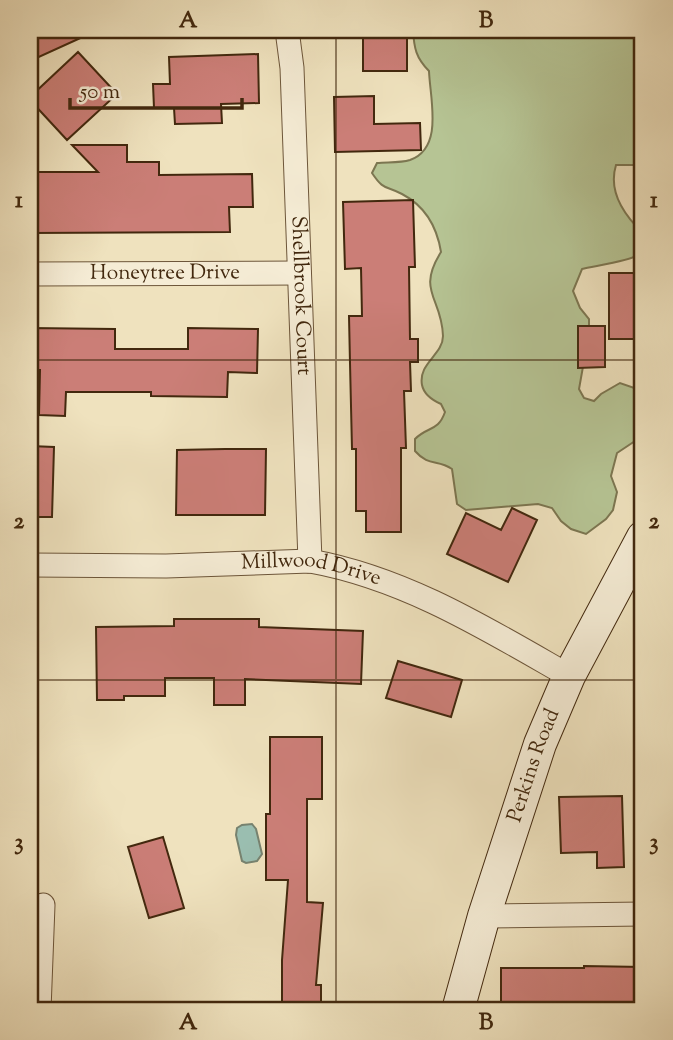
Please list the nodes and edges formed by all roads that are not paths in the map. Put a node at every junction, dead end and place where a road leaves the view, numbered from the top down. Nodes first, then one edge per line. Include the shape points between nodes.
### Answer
1 (287, 30) edge
2 (299, 273) junction
3 (30, 274) edge
4 (643, 537) edge
5 (310, 562) junction
6 (30, 565) edge
7 (569, 676) junction
8 (43, 905) dead end
9 (643, 914) edge
10 (484, 916) junction
11 (39, 1010) edge
12 (458, 1010) edge

1 - 2 street, Shellbrook Court
2 - 3 street, Honeytree Drive
2 - 5 street, Shellbrook Court
4 - 7 main road, Perkins Road
5 - 6 street, Millwood Drive
5 - 7 street, Millwood Drive via 352,571 436,603
7 - 10 main road, Perkins Road via 540,744
8 - 11 street
9 - 10 street
10 - 12 main road, Perkins Road

